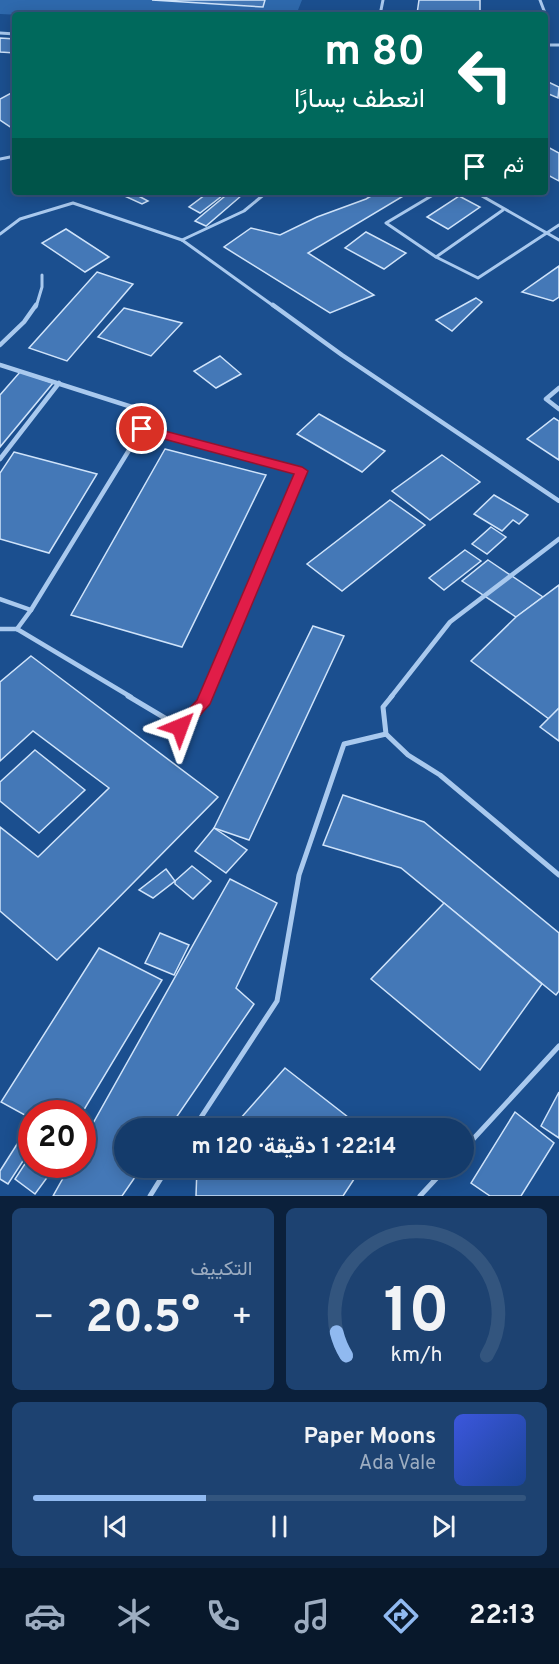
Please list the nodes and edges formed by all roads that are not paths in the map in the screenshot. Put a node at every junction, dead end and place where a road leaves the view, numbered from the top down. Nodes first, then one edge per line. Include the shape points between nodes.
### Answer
1 (0, 152) edge
2 (6, 156) junction
3 (12, 156) edge
4 (0, 159) edge
5 (263, 195) edge
6 (433, 195) edge
7 (480, 195) edge
8 (503, 210) junction
9 (559, 225) edge
10 (547, 233) junction
11 (0, 234) edge
12 (182, 240) junction
13 (559, 240) edge
14 (436, 257) junction
15 (42, 275) dead end
16 (0, 345) edge
17 (0, 365) edge
18 (59, 383) junction
19 (559, 388) edge
20 (559, 409) edge
21 (142, 429) junction
22 (0, 459) edge
23 (559, 501) edge
24 (559, 539) edge
25 (0, 599) edge
26 (31, 610) junction
27 (0, 629) edge
28 (17, 629) junction
29 (386, 734) junction
30 (559, 874) edge
31 (559, 1046) edge
32 (201, 1118) edge
33 (474, 1138) edge
34 (161, 1178) edge
35 (437, 1178) edge
36 (150, 1196) edge
37 (420, 1196) edge

1 - 2 lane
2 - 3 lane
2 - 4 lane
5 - 12 lane via 244,211
6 - 14 lane via 386,223
7 - 8 lane
8 - 10 lane
8 - 14 lane
9 - 10 lane
10 - 13 lane
10 - 14 lane via 478,278
11 - 12 lane via 20,219 73,203
12 - 23 lane via 342,355
15 - 16 lane via 38,307
17 - 18 lane
18 - 21 lane via 135,408 143,418
18 - 22 lane
19 - 20 lane via 546,399
21 - 26 lane
21 - 28 lane via 302,471 202,704 180,727
24 - 29 lane via 450,622 383,707
25 - 26 lane
26 - 28 lane
27 - 28 lane
29 - 30 lane
29 - 32 lane via 344,744 299,875 277,1001
31 - 33 lane
34 - 36 lane
35 - 37 lane

